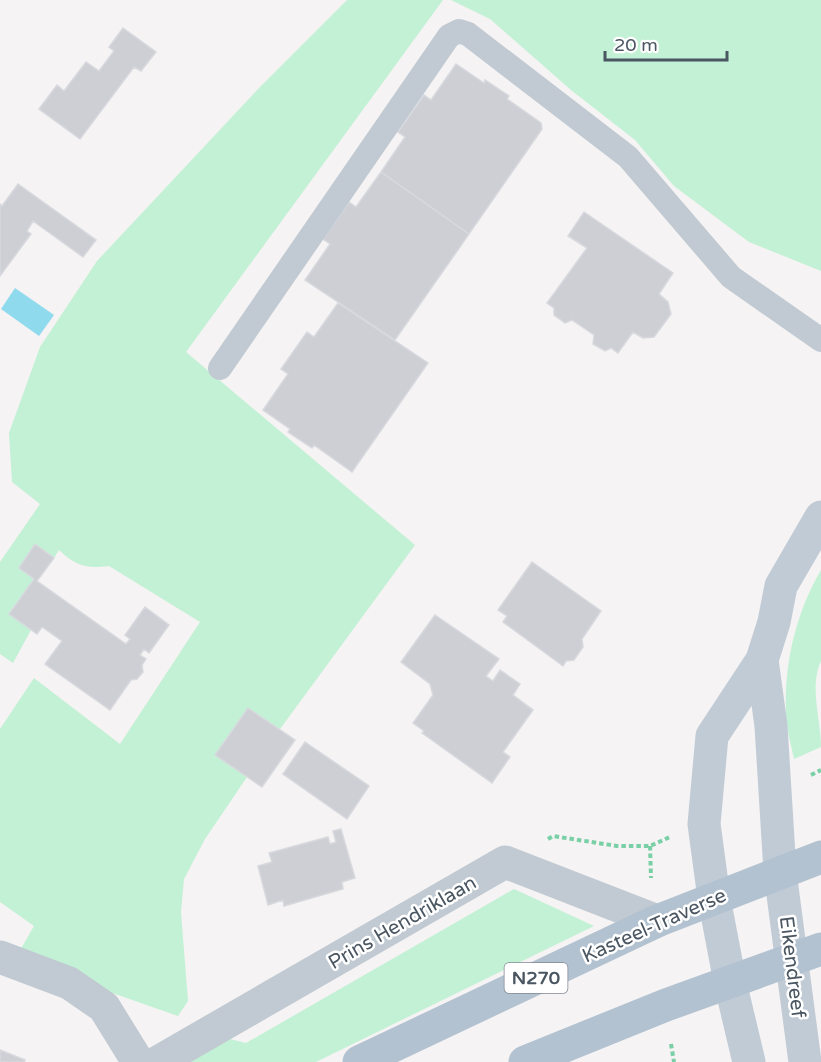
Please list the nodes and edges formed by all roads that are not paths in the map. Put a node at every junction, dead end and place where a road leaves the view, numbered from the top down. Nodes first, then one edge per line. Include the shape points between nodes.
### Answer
1 (821, 340) edge
2 (220, 368) dead end
3 (821, 517) edge
4 (762, 660) junction
5 (821, 857) edge
6 (780, 872) junction
7 (714, 898) junction
8 (657, 921) junction
9 (807, 954) edge
10 (0, 957) edge
11 (730, 982) junction
12 (138, 1062) edge
13 (158, 1062) edge
14 (359, 1062) edge
15 (525, 1062) edge
16 (749, 1062) edge
17 (805, 1062) edge

1 - 2 lane via 730,277 628,157 459,31 449,36
3 - 4 street via 781,586
4 - 6 street via 771,726
4 - 7 street via 712,736 704,824
5 - 6 main road, Kasteel-Traverse / N270
6 - 7 main road, Kasteel-Traverse / N270
6 - 9 street, Eikendreef
7 - 8 main road, Kasteel-Traverse / N270
7 - 11 street
8 - 13 street, Prins Hendriklaan via 505,862
8 - 14 main road, Kasteel-Traverse / N270
9 - 11 main road
9 - 17 street, Eikendreef
10 - 12 street via 69,983 104,1007
11 - 15 main road
11 - 16 street

